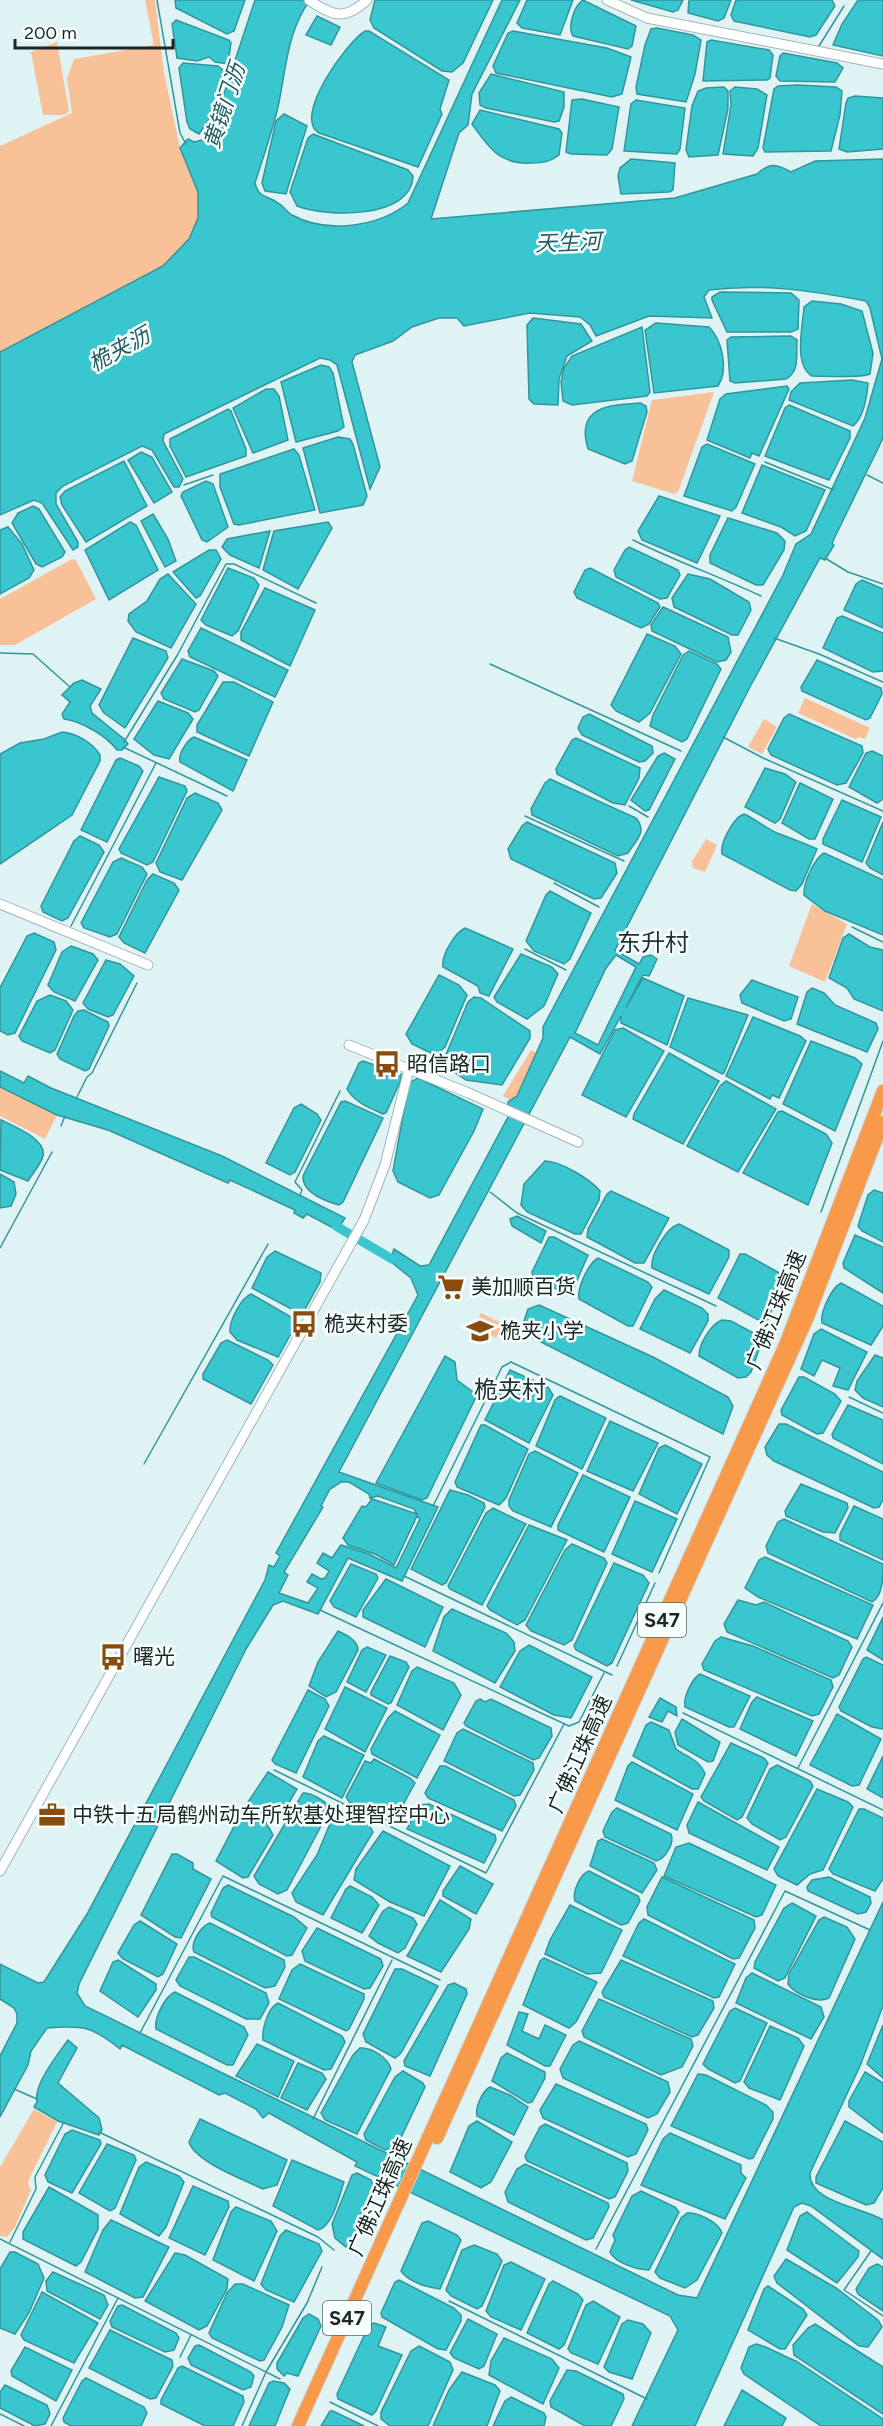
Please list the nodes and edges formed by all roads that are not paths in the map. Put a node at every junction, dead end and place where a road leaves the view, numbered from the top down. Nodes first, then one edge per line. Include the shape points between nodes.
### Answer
1 (366, 0) edge
2 (607, 0) edge
3 (310, 1) edge
4 (883, 64) edge
5 (0, 904) edge
6 (148, 964) dead end
7 (349, 1045) dead end
8 (409, 1069) junction
9 (883, 1091) edge
10 (883, 1122) edge
11 (578, 1142) dead end
12 (0, 1871) edge
13 (429, 2146) junction
14 (400, 2211) junction
15 (298, 2426) edge
16 (307, 2426) edge

1 - 3 street via 355,11 342,15
2 - 4 street via 647,18
5 - 6 street
7 - 8 street
8 - 11 street
8 - 12 street via 386,1165 364,1220
9 - 13 highway, 广佛江珠高速 / S47 via 785,1345
10 - 13 highway, 广佛江珠高速 / S47 via 808,1317 517,1966
13 - 14 highway, 广佛江珠高速 / S47
14 - 15 highway, 广佛江珠高速 / S47
14 - 16 highway, 广佛江珠高速 / S47

